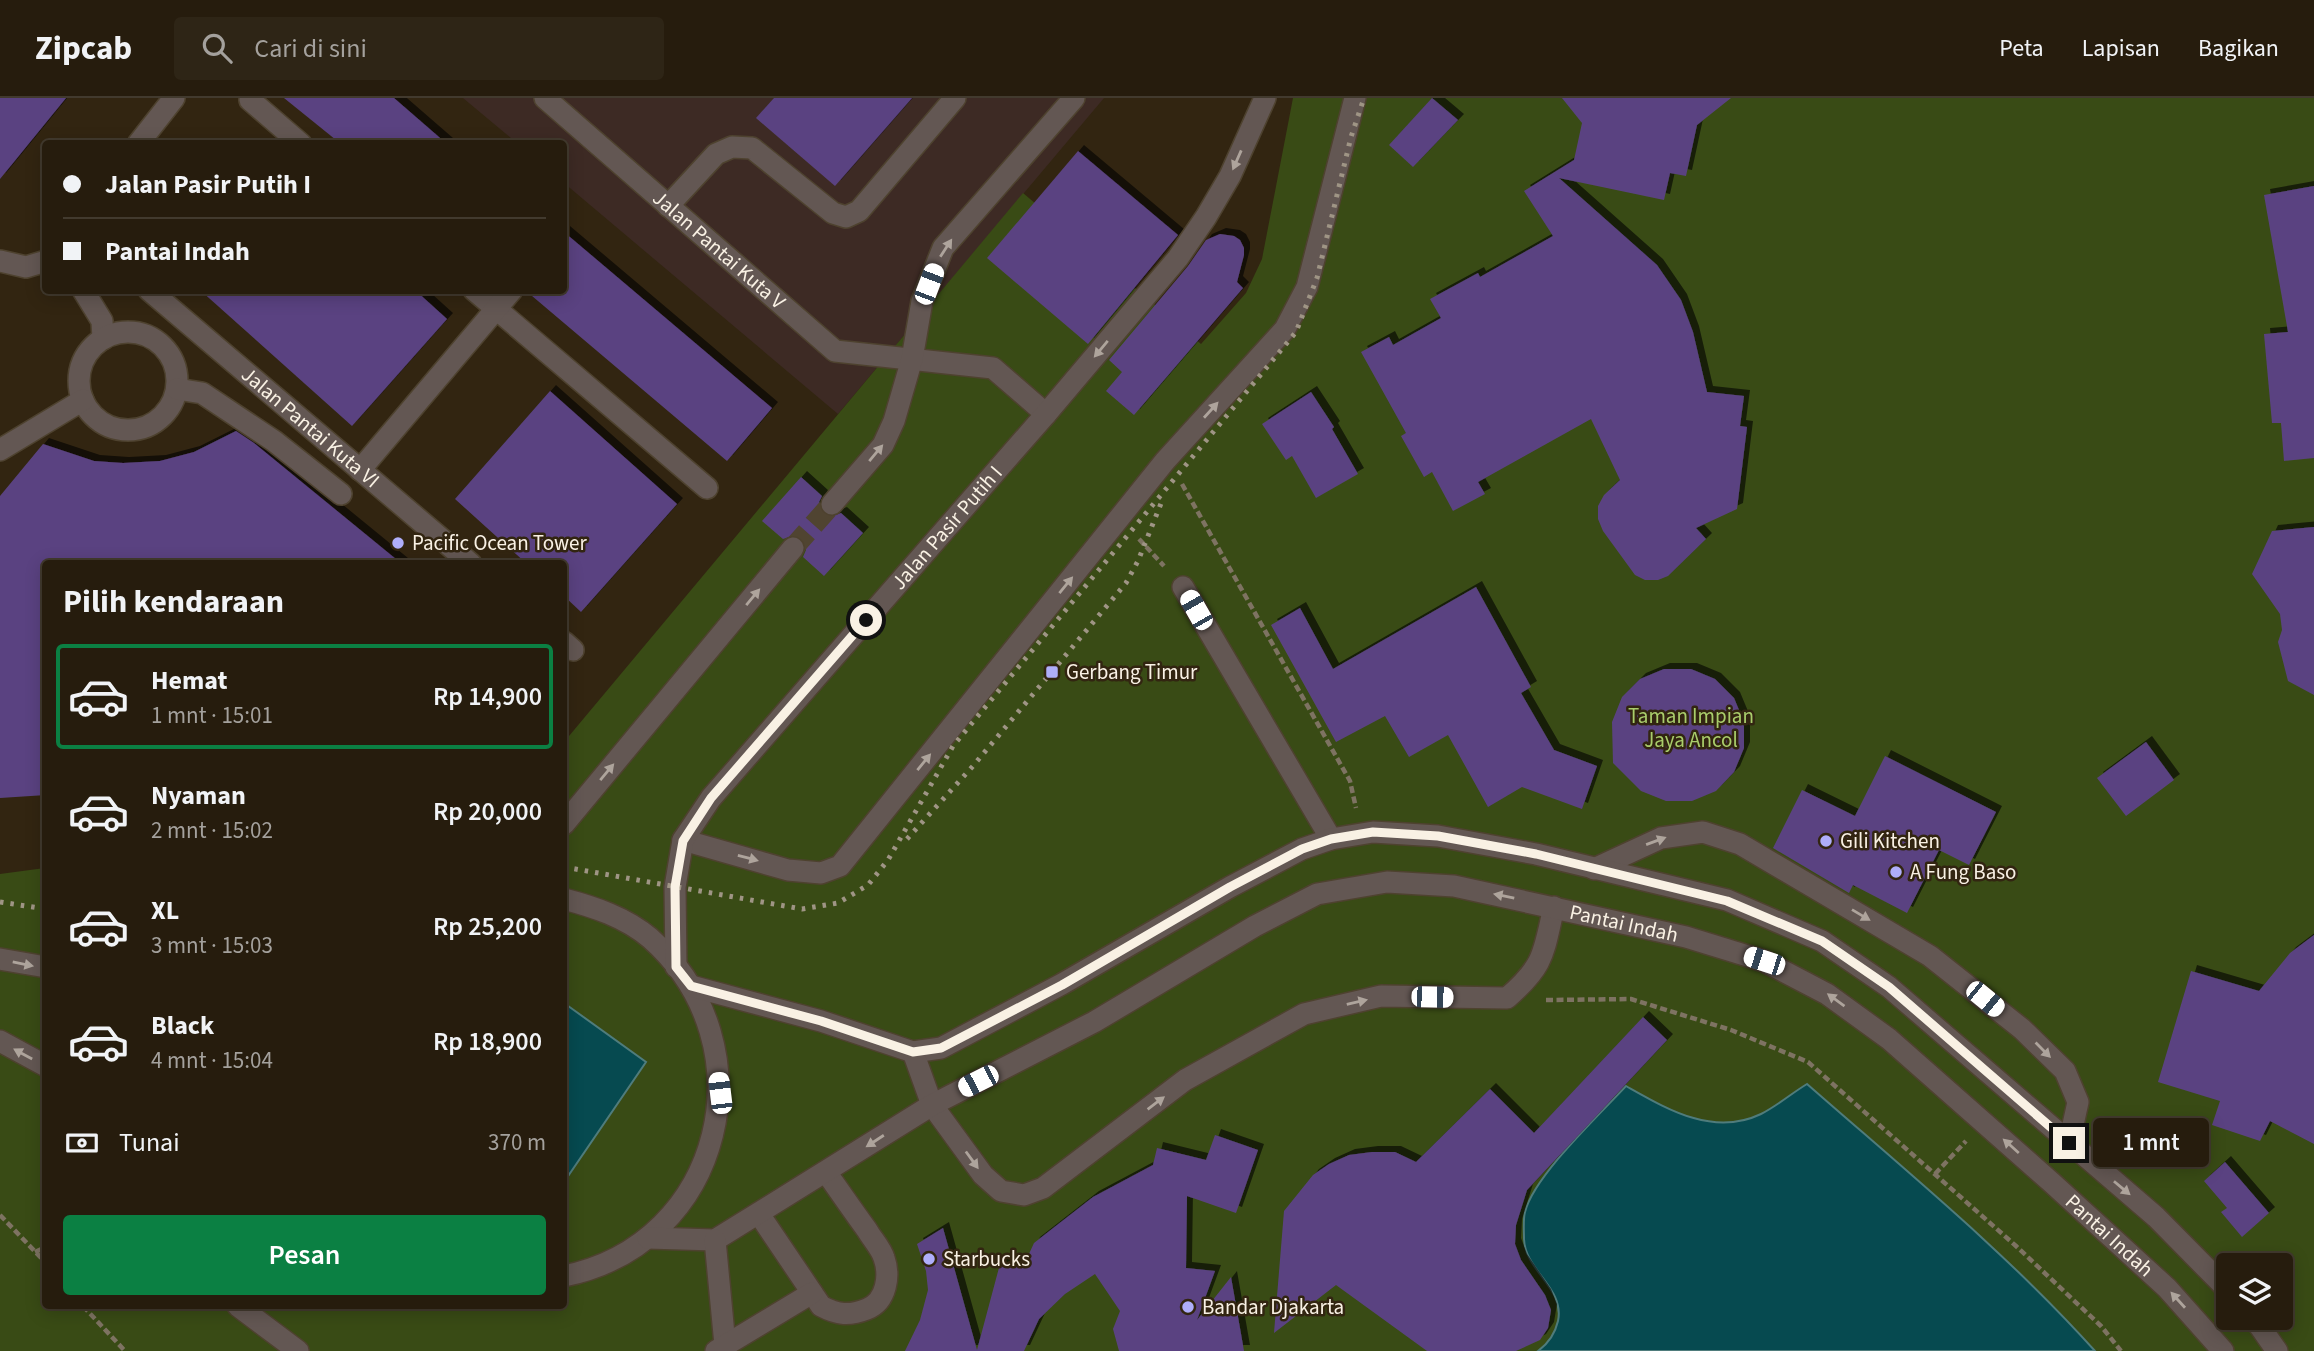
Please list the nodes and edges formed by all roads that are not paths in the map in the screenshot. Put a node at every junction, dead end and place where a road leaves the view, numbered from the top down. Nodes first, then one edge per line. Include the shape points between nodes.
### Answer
1 (174, 98) edge
2 (545, 98) edge
3 (955, 98) edge
4 (1074, 98) edge
5 (1265, 98) edge
6 (1355, 98) edge
7 (250, 100) dead end
8 (141, 140) edge
9 (296, 140) edge
10 (668, 206) junction
11 (0, 261) edge
12 (36, 264) edge
13 (85, 294) edge
14 (154, 294) edge
15 (479, 294) edge
16 (509, 294) edge
17 (496, 309) junction
18 (103, 339) junction
19 (912, 359) junction
20 (177, 389) junction
21 (83, 400) junction
22 (1046, 414) junction
23 (0, 450) edge
24 (360, 470) junction
25 (707, 488) dead end
26 (341, 494) dead end
27 (832, 504) tunnel mouth
28 (793, 548) tunnel mouth
29 (466, 560) edge
30 (1183, 587) road end
31 (567, 820) edge
32 (1331, 839) junction
33 (683, 841) junction
34 (1594, 869) junction
35 (567, 899) edge
36 (1554, 907) junction
37 (0, 959) edge
38 (42, 966) edge
39 (676, 967) junction
40 (691, 986) junction
41 (0, 1041) edge
42 (913, 1052) junction
43 (42, 1064) edge
44 (932, 1105) junction
45 (2069, 1143) junction
46 (827, 1172) junction
47 (759, 1214) junction
48 (648, 1238) junction
49 (715, 1240) junction
50 (567, 1275) edge
51 (2216, 1278) edge
52 (812, 1293) junction
53 (242, 1309) edge
54 (2262, 1330) edge
55 (720, 1348) edge
56 (298, 1351) edge
57 (2223, 1351) edge
58 (2277, 1351) edge

1 - 8 street
2 - 10 street, Jalan Pantai Kuta V
3 - 10 street via 859,211 846,217 833,213 752,148 732,147 716,154
19 -> 4 street via 922,301 943,248
5 -> 22 street, Jalan Pasir Putih I via 1230,176 1178,258
33 -> 6 street via 788,870 821,873 839,866 1165,461 1285,329 1307,287
7 - 9 street
10 - 19 street, Jalan Pantai Kuta V via 835,351
11 - 12 street
13 - 18 street via 102,321
14 - 24 street, Jalan Pantai Kuta VI
15 - 17 street
16 - 17 street
17 - 24 street
17 - 25 street
18 - 20 street via 133,332 149,337 172,359
18 - 21 street via 84,359 79,386
19 - 22 street, Jalan Pantai Kuta V via 993,368
27 -> 19 street via 883,445
20 - 21 street via 161,417 133,430 103,423
20 - 26 street via 202,393
21 - 23 street
22 - 33 street, Jalan Pasir Putih I via 711,798
24 - 29 street, Jalan Pantai Kuta VI
31 -> 28 street
30 - 32 street
32 - 34 street, Pantai Indah via 1373,832 1438,836
32 - 42 street, Pantai Indah via 1230,887 1062,985 941,1048
33 - 39 street, Jalan Pasir Putih I via 675,887
34 - 45 street, Pantai Indah via 1727,901 1822,941 1889,987
34 -> 45 street via 1661,838 1703,832 1740,844 1930,956 2022,1029 2064,1071 2078,1102
35 - 39 street via 605,911 649,937
36 -> 44 street, Pantai Indah via 1454,886 1387,882 1317,894 1094,1022
44 -> 36 street via 983,1175 1001,1191 1024,1195 1043,1188 1185,1080 1304,1014 1381,996 1507,999 1542,959
57 -> 36 street, Pantai Indah via 2167,1288 1984,1122 1879,1031 1827,994 1764,961 1686,937
37 -> 38 street
39 - 40 street
40 - 42 street
40 - 48 street via 713,1037 720,1093 711,1148 686,1198
43 -> 41 street
42 - 44 street
44 -> 46 street, Pantai Indah
45 -> 51 street, Pantai Indah via 2157,1217
46 - 47 street, Pantai Indah
46 - 52 street via 884,1255 888,1274 881,1298 872,1307 846,1315 821,1306
47 - 49 street, Pantai Indah
47 - 52 street
48 - 49 street
48 - 50 street via 609,1262
49 - 55 street
52 - 55 street
53 - 56 street
54 - 58 street

